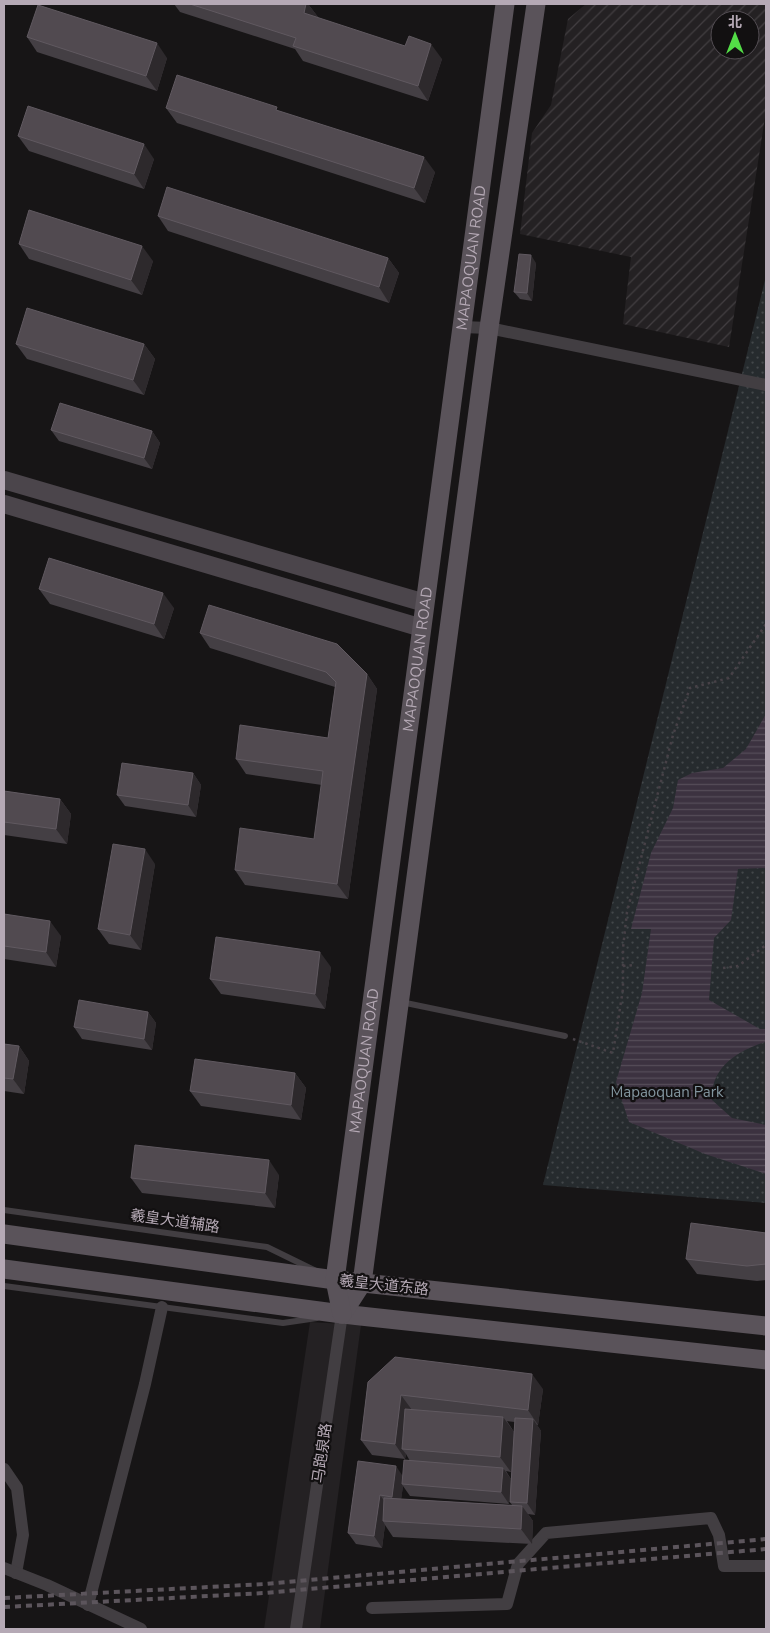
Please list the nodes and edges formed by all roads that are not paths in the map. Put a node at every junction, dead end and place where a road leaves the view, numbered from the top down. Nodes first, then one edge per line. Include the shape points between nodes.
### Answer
1 (506, 4) edge
2 (536, 4) edge
3 (462, 327) junction
4 (490, 328) junction
5 (766, 384) edge
6 (4, 480) edge
7 (4, 504) edge
8 (426, 603) junction
9 (422, 628) junction
10 (400, 1002) junction
11 (565, 1036) road end
12 (4, 1210) edge
13 (4, 1234) edge
14 (4, 1269) edge
15 (335, 1280) junction
16 (362, 1283) junction
17 (4, 1286) edge
18 (162, 1307) junction
19 (342, 1314) junction
20 (766, 1326) edge
21 (766, 1360) edge
22 (4, 1469) edge
23 (766, 1566) edge
24 (4, 1568) edge
25 (16, 1573) junction
26 (88, 1605) junction
27 (372, 1608) dead end
28 (141, 1629) edge
29 (296, 1629) edge

1 - 3 main road, MAPAOQUAN ROAD
2 - 4 main road, MAPAOQUAN ROAD
3 - 4 street
3 - 8 main road, MAPAOQUAN ROAD
4 - 5 street
4 - 10 main road, MAPAOQUAN ROAD
6 - 8 street
7 - 9 street
8 - 9 main road, MAPAOQUAN ROAD
9 - 15 main road, MAPAOQUAN ROAD
10 - 11 lane
10 - 16 main road, MAPAOQUAN ROAD
12 - 15 lane, 羲皇大道辅路 via 267,1247
13 - 15 main road, 羲皇大道东路
14 - 19 main road
15 - 16 main road, 羲皇大道东路
15 - 19 main road, MAPAOQUAN ROAD
16 - 19 main road, 马跑泉路
16 - 20 main road, 羲皇大道东路
17 - 18 lane
18 - 19 lane via 283,1323
18 - 26 street
19 - 21 main road
19 - 29 street, 马跑泉路
22 - 25 street via 17,1488 23,1535
23 - 27 street via 724,1566 720,1535 711,1518 546,1533 518,1564 508,1604
24 - 25 street
25 - 26 street
26 - 28 street

